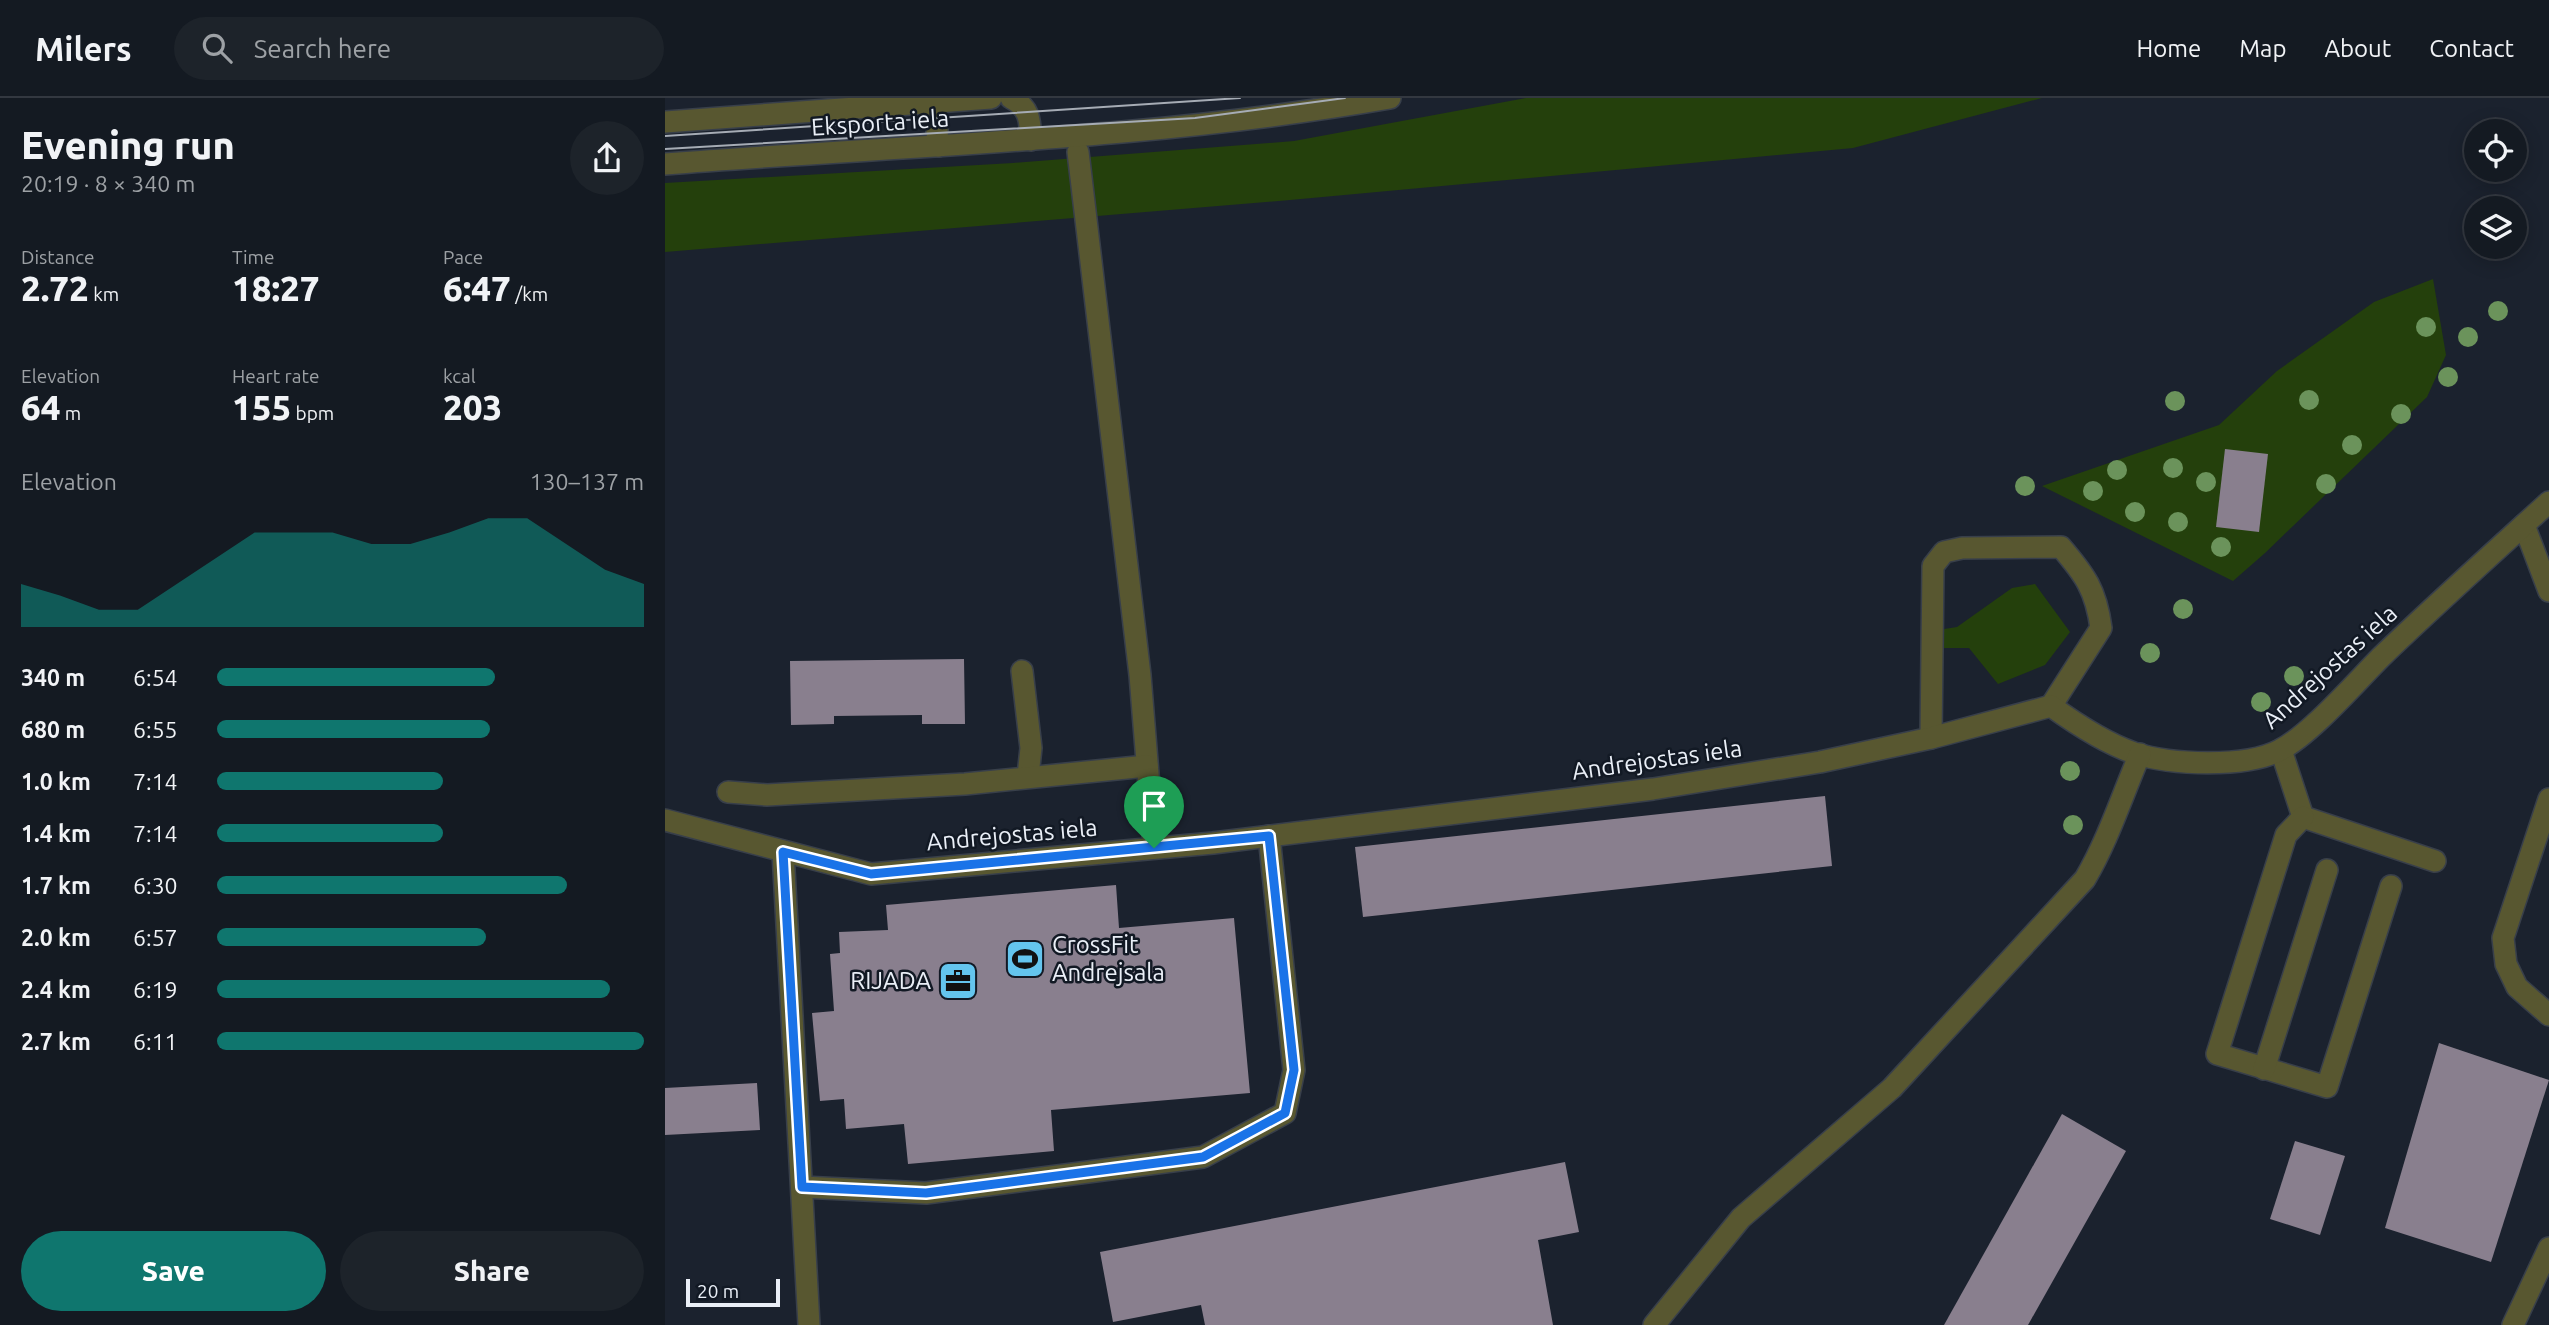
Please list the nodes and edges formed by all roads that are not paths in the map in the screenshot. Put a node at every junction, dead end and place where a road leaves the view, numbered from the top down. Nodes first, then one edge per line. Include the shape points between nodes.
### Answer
1 (991, 98) edge
2 (1011, 98) edge
3 (1390, 98) edge
4 (935, 100) edge
5 (665, 122) edge
6 (1031, 140) junction
7 (938, 146) junction
8 (1078, 152) dead end
9 (665, 164) edge
10 (2549, 502) edge
11 (2524, 525) junction
12 (2549, 591) edge
13 (1022, 671) dead end
14 (2051, 706) junction
15 (1931, 738) junction
16 (2281, 750) junction
17 (2140, 754) junction
18 (1147, 766) junction
19 (1028, 776) junction
20 (728, 792) dead end
21 (2549, 799) edge
22 (2303, 817) junction
23 (665, 820) edge
24 (1269, 836) junction
25 (1154, 848) junction
26 (783, 852) junction
27 (2435, 861) dead end
28 (2327, 870) dead end
29 (2391, 886) dead end
30 (2549, 1015) edge
31 (2263, 1069) junction
32 (802, 1187) junction
33 (2549, 1248) edge
34 (810, 1325) edge
35 (1654, 1325) edge
36 (2514, 1325) edge

1 - 4 street, Eksporta iela
2 - 6 street via 1029,113
3 - 6 street, Eksporta iela via 1207,125
4 - 5 street, Eksporta iela
4 - 7 street
6 - 7 street, Eksporta iela
7 - 9 street, Eksporta iela
8 - 18 street
10 - 11 street, Andrejostas iela
11 - 12 street
11 - 16 street, Andrejostas iela
13 - 19 street via 1031,748
14 - 15 street, Andrejostas iela
14 - 15 street via 2101,628 2098,603 2086,575 2061,547 1944,552 1933,566
14 - 17 street, Andrejostas iela via 2075,724
15 - 24 street, Andrejostas iela via 1820,762 1653,789
16 - 17 street, Andrejostas iela via 2255,759 2204,762
16 - 22 street
17 - 35 street via 2103,848 2085,878 1892,1088 1741,1218
18 - 19 street
18 - 25 street
19 - 20 street via 767,796
21 - 30 street via 2503,938 2506,964 2517,988
22 - 27 street
22 - 31 street via 2286,835 2217,1054
23 - 26 street, Andrejostas iela
24 - 25 street, Andrejostas iela
24 - 32 street via 1294,1070 1285,1113 1203,1157 926,1193
25 - 26 street, Andrejostas iela via 871,874
26 - 32 street
28 - 31 street
29 - 31 street via 2327,1087
32 - 34 street
33 - 36 street

